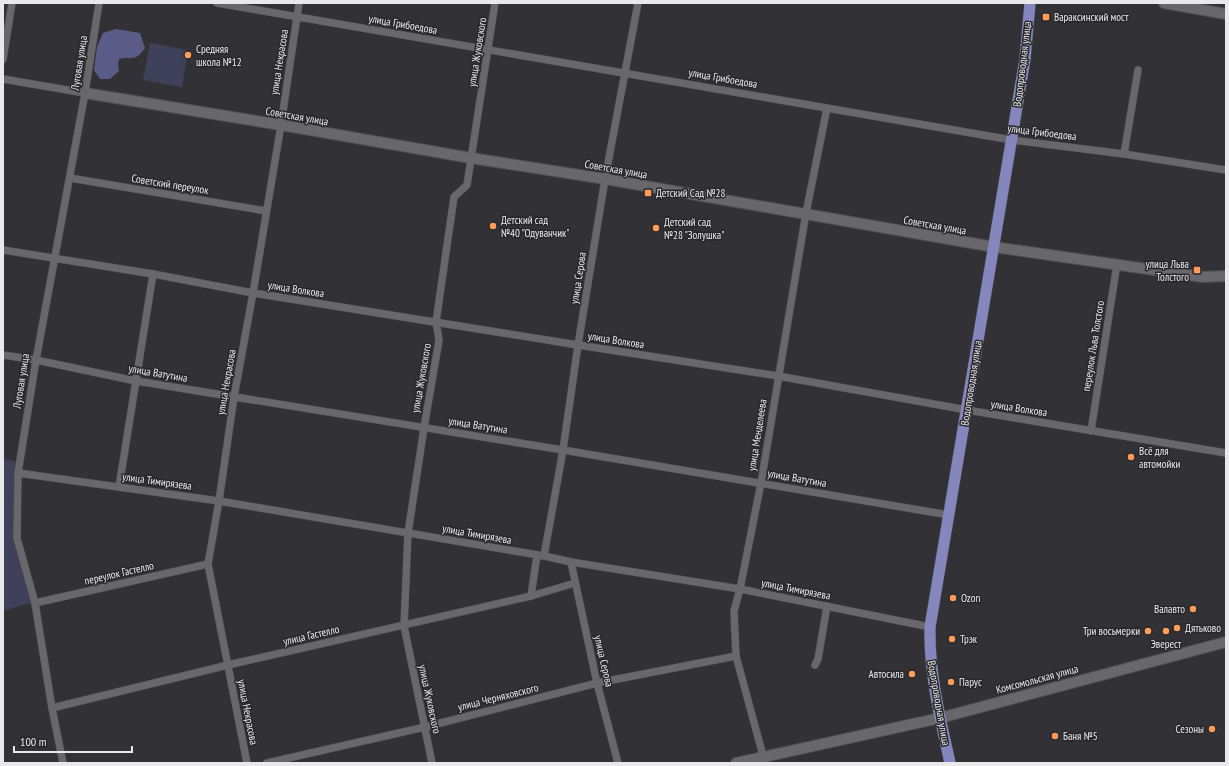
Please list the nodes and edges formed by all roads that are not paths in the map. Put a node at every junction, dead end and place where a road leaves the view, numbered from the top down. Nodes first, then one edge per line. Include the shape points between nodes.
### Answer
1 (12, 3) edge
2 (99, 3) edge
3 (217, 3) edge
4 (299, 3) edge
5 (495, 3) edge
6 (638, 3) edge
7 (1030, 3) edge
8 (1164, 3) edge
9 (1226, 14) edge
10 (297, 17) junction
11 (488, 50) junction
12 (3, 59) edge
13 (1138, 70) dead end
14 (625, 72) junction
15 (3, 79) edge
16 (85, 93) junction
17 (827, 108) junction
18 (281, 125) junction
19 (1012, 140) junction
20 (1124, 154) junction
21 (471, 158) junction
22 (1226, 170) edge
23 (70, 178) junction
24 (605, 179) junction
25 (266, 211) junction
26 (806, 214) junction
27 (994, 247) junction
28 (3, 250) edge
29 (54, 259) junction
30 (1117, 264) junction
31 (153, 274) junction
32 (1226, 276) edge
33 (253, 293) junction
34 (436, 322) junction
35 (578, 345) junction
36 (3, 355) edge
37 (36, 360) junction
38 (778, 376) junction
39 (136, 381) junction
40 (234, 397) junction
41 (967, 410) junction
42 (424, 428) junction
43 (1091, 431) junction
44 (563, 450) junction
45 (1226, 453) edge
46 (18, 473) junction
47 (761, 483) junction
48 (119, 487) junction
49 (219, 501) junction
50 (949, 515) junction
51 (408, 533) junction
52 (541, 556) junction
53 (571, 562) junction
54 (208, 564) junction
55 (575, 584) junction
56 (740, 588) junction
57 (531, 596) junction
58 (35, 603) junction
59 (827, 606) junction
60 (404, 626) junction
61 (930, 627) junction
62 (1226, 642) edge
63 (736, 656) junction
64 (228, 665) junction
65 (815, 665) dead end
66 (597, 683) junction
67 (52, 708) junction
68 (940, 718) junction
69 (424, 727) junction
70 (764, 760) edge
71 (63, 763) edge
72 (247, 763) edge
73 (267, 763) edge
74 (432, 763) edge
75 (618, 763) edge
76 (736, 763) edge
77 (950, 763) edge

1 - 12 street
2 - 16 street, Луговая улица
3 - 10 street, улица Грибоедова
4 - 10 street, улица Некрасова
5 - 11 street, улица Жуковского
6 - 14 street, улица Серова
7 - 19 main road, Водопроводная улица via 1025,59
8 - 9 street
10 - 11 street, улица Грибоедова
10 - 18 street, улица Некрасова
11 - 14 street, улица Грибоедова
11 - 21 street, улица Жуковского
13 - 20 street
14 - 17 street, улица Грибоедова
14 - 24 street, улица Серова
15 - 16 street, Советская улица
16 - 18 street, Советская улица
16 - 23 street, Луговая улица
17 - 19 street, улица Грибоедова
17 - 26 street, улица Менделеева
18 - 21 street, Советская улица
18 - 25 street, улица Некрасова
19 - 20 street, улица Грибоедова
19 - 27 main road, Водопроводная улица
20 - 22 street, улица Грибоедова
21 - 24 street, Советская улица
21 - 34 street, улица Жуковского via 467,185 454,197
23 - 25 street, Советский переулок
23 - 29 street, Луговая улица
24 - 26 street, Советская улица
24 - 35 street, улица Серова
25 - 33 street, улица Некрасова
26 - 27 street, Советская улица
26 - 38 street, улица Менделеева
27 - 30 street, Советская улица
27 - 41 main road, Водопроводная улица
28 - 29 street, улица Волкова
29 - 31 street, улица Волкова
29 - 37 street, Луговая улица
30 - 32 street, Советская улица via 1204,277
30 - 43 street, переулок Льва Толстого
31 - 33 street, улица Волкова
31 - 39 street
33 - 34 street, улица Волкова
33 - 40 street, улица Некрасова
34 - 35 street, улица Волкова
34 - 42 street, улица Жуковского via 439,340
35 - 38 street, улица Волкова
35 - 44 street, улица Серова
36 - 37 street, улица Ватутина
37 - 39 street, улица Ватутина
37 - 46 street, Луговая улица
38 - 41 street, улица Волкова
38 - 47 street, улица Менделеева
39 - 40 street, улица Ватутина
39 - 48 street
40 - 42 street, улица Ватутина
40 - 49 street, улица Некрасова
41 - 43 street, улица Волкова
41 - 50 main road, Водопроводная улица
42 - 44 street, улица Ватутина
42 - 51 street, улица Жуковского
43 - 45 street, улица Волкова
44 - 47 street, улица Ватутина
44 - 52 street, улица Серова
46 - 48 street, улица Тимирязева
46 - 58 street, Луговая улица via 17,538
47 - 50 street, улица Ватутина
47 - 56 street, улица Менделеева
48 - 49 street, улица Тимирязева
49 - 51 street, улица Тимирязева
49 - 54 street, улица Некрасова
50 - 61 main road, Водопроводная улица
51 - 52 street, улица Тимирязева
51 - 60 street, улица Жуковского
52 - 53 street, улица Тимирязева
52 - 57 street, улица Серова
53 - 55 street, улица Серова
53 - 56 street, улица Тимирязева
54 - 58 street, переулок Гастелло
54 - 64 street, улица Некрасова
55 - 57 street, улица Гастелло
55 - 66 street, улица Серова
56 - 59 street, улица Тимирязева
56 - 63 street, улица Менделеева via 734,611
57 - 60 street, улица Гастелло
58 - 67 street, Луговая улица
59 - 61 street, улица Тимирязева
59 - 65 street
60 - 64 street, улица Гастелло
60 - 69 street, улица Жуковского
61 - 68 main road, Водопроводная улица via 931,664
62 - 68 street, Комсомольская улица
63 - 66 street, улица Черняховского
63 - 70 street, улица Менделеева
64 - 67 street, улица Гастелло
64 - 72 street, улица Некрасова
66 - 69 street, улица Черняховского
66 - 75 street, улица Серова
67 - 71 street, Луговая улица
68 - 70 street, Комсомольская улица
68 - 77 main road, Водопроводная улица
69 - 73 street, улица Черняховского
69 - 74 street, улица Жуковского
70 - 76 street, Комсомольская улица

